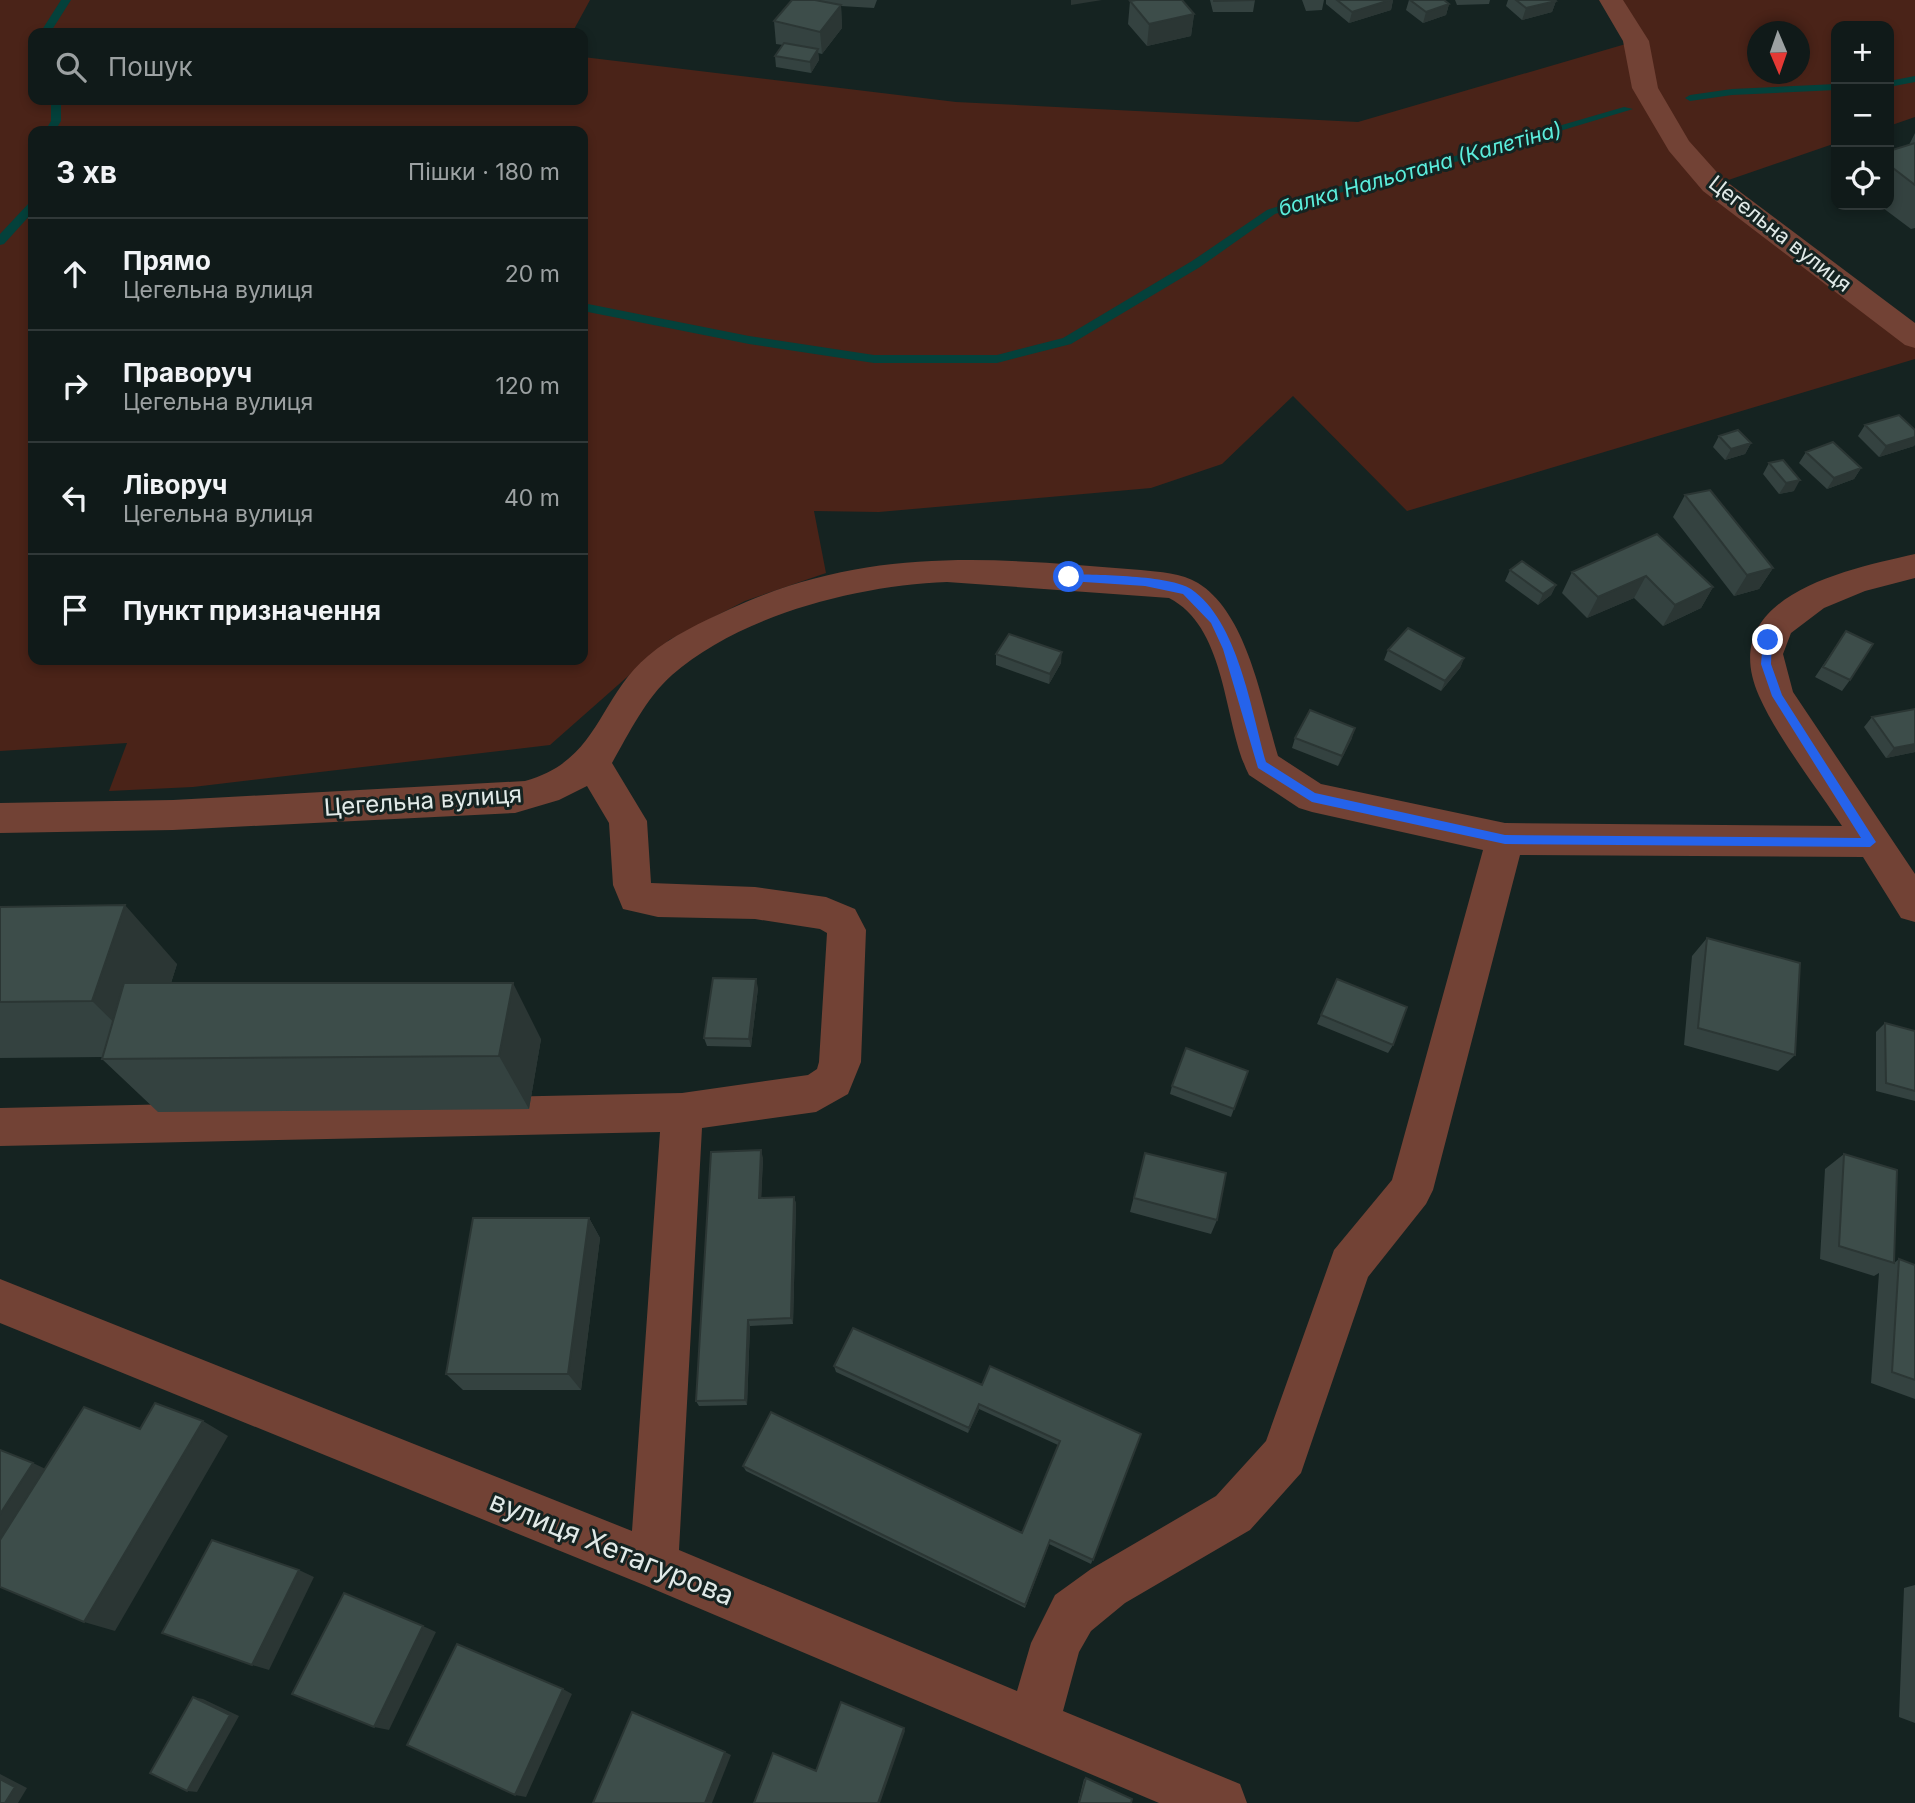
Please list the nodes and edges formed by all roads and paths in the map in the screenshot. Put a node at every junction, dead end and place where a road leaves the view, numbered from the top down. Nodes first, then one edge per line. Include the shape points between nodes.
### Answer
1 (1611, 0) edge
2 (1915, 338) edge
3 (1915, 566) edge
4 (592, 762) junction
5 (0, 818) edge
6 (1505, 839) junction
7 (1870, 842) junction
8 (1915, 906) edge
9 (682, 1112) junction
10 (0, 1127) edge
11 (0, 1301) edge
12 (654, 1564) junction
13 (1034, 1723) junction
14 (1221, 1803) edge

1 - 2 street, Цегельна вулиця via 1636,41 1646,88 1678,145 1713,185
3 - 7 street via 1866,578 1815,598 1781,621 1768,640 1766,664 1777,696
4 - 5 street, Цегельна вулиця via 541,793 515,798
4 - 6 street, Цегельна вулиця via 645,680 667,659 731,622 782,600 901,573 983,571 1145,582 1186,591 1215,621 1228,649 1262,765 1312,797
4 - 9 street via 628,821 632,885 637,897 826,912 847,930 840,1062 833,1080 816,1093
6 - 7 street, Цегельна вулиця
6 - 13 street via 1410,1189 1350,1265 1284,1455 1233,1513 1108,1586 1073,1613 1056,1643
7 - 8 street
9 - 10 street
9 - 12 street
11 - 12 street, вулиця Хетагурова
12 - 13 street, вулиця Хетагурова
13 - 14 street, вулиця Хетагурова

